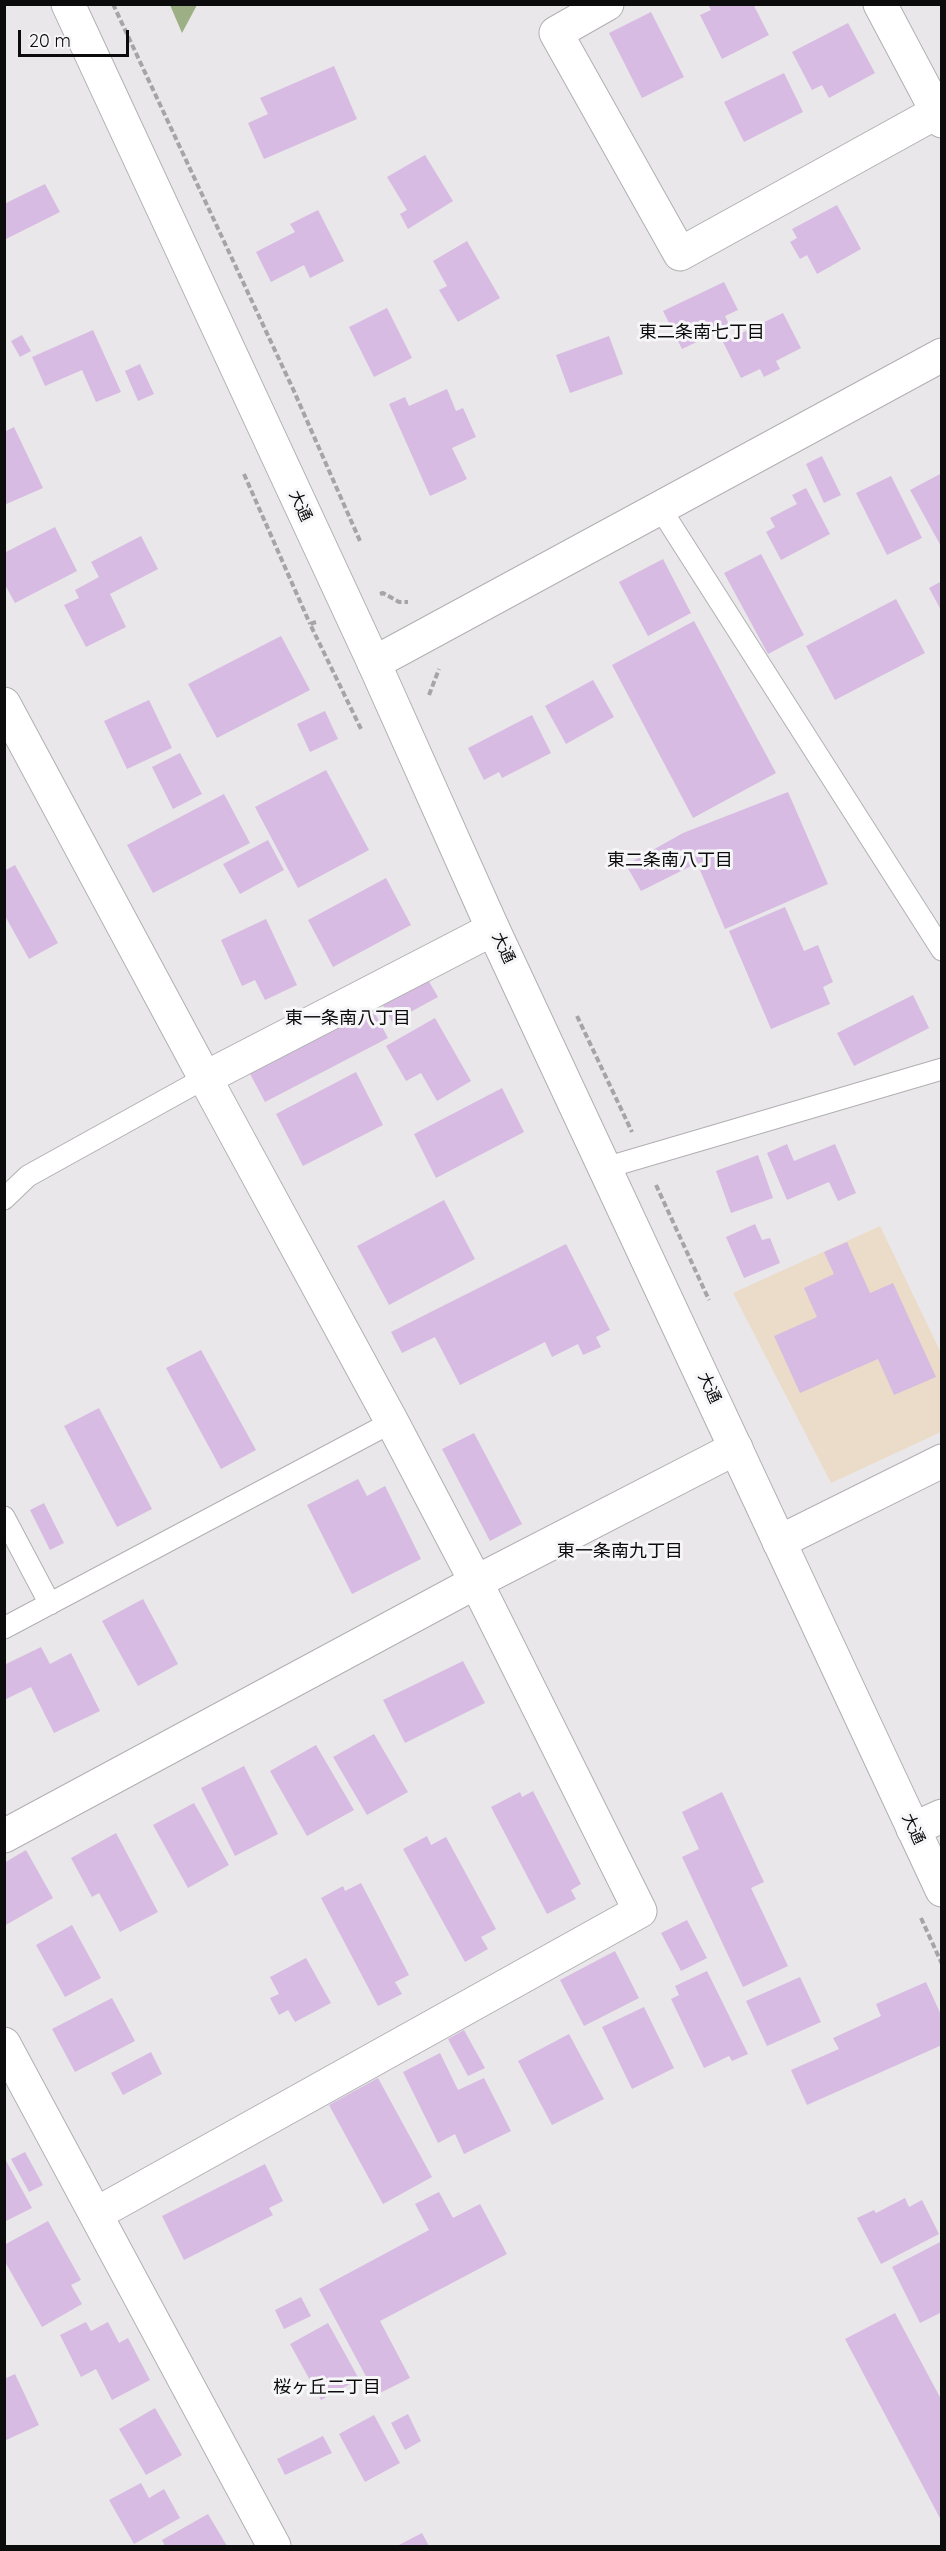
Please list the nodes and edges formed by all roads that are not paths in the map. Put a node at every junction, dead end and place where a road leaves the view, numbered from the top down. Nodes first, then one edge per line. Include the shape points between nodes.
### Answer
1 (68, 4) edge
2 (607, 4) edge
3 (880, 4) edge
4 (939, 116) edge
5 (940, 360) edge
6 (660, 508) junction
7 (374, 663) junction
8 (4, 704) edge
9 (493, 929) junction
10 (942, 950) edge
11 (942, 1070) edge
12 (205, 1078) junction
13 (605, 1168) junction
14 (4, 1199) edge
15 (392, 1422) junction
16 (736, 1448) junction
17 (942, 1461) edge
18 (4, 1517) edge
19 (779, 1542) junction
20 (476, 1582) junction
21 (50, 1604) junction
22 (4, 1628) edge
23 (928, 1823) edge
24 (4, 1836) edge
25 (942, 1890) edge
26 (4, 2044) edge
27 (96, 2214) junction
28 (274, 2547) edge

1 - 7 street, 大通
2 - 4 street via 556,33 680,254
3 - 4 street
5 - 6 street
6 - 7 street
6 - 10 lane
7 - 9 street, 大通
8 - 12 street
9 - 12 street
9 - 13 street, 大通
11 - 13 lane
12 - 14 lane via 28,1176
12 - 15 street
13 - 16 street, 大通
15 - 20 street
15 - 21 lane
16 - 19 street, 大通
16 - 20 street
17 - 19 street
18 - 21 lane
19 - 23 street, 大通
20 - 24 street
20 - 27 street via 640,1911
21 - 22 lane
23 - 25 street, 大通
26 - 27 street
27 - 28 street

